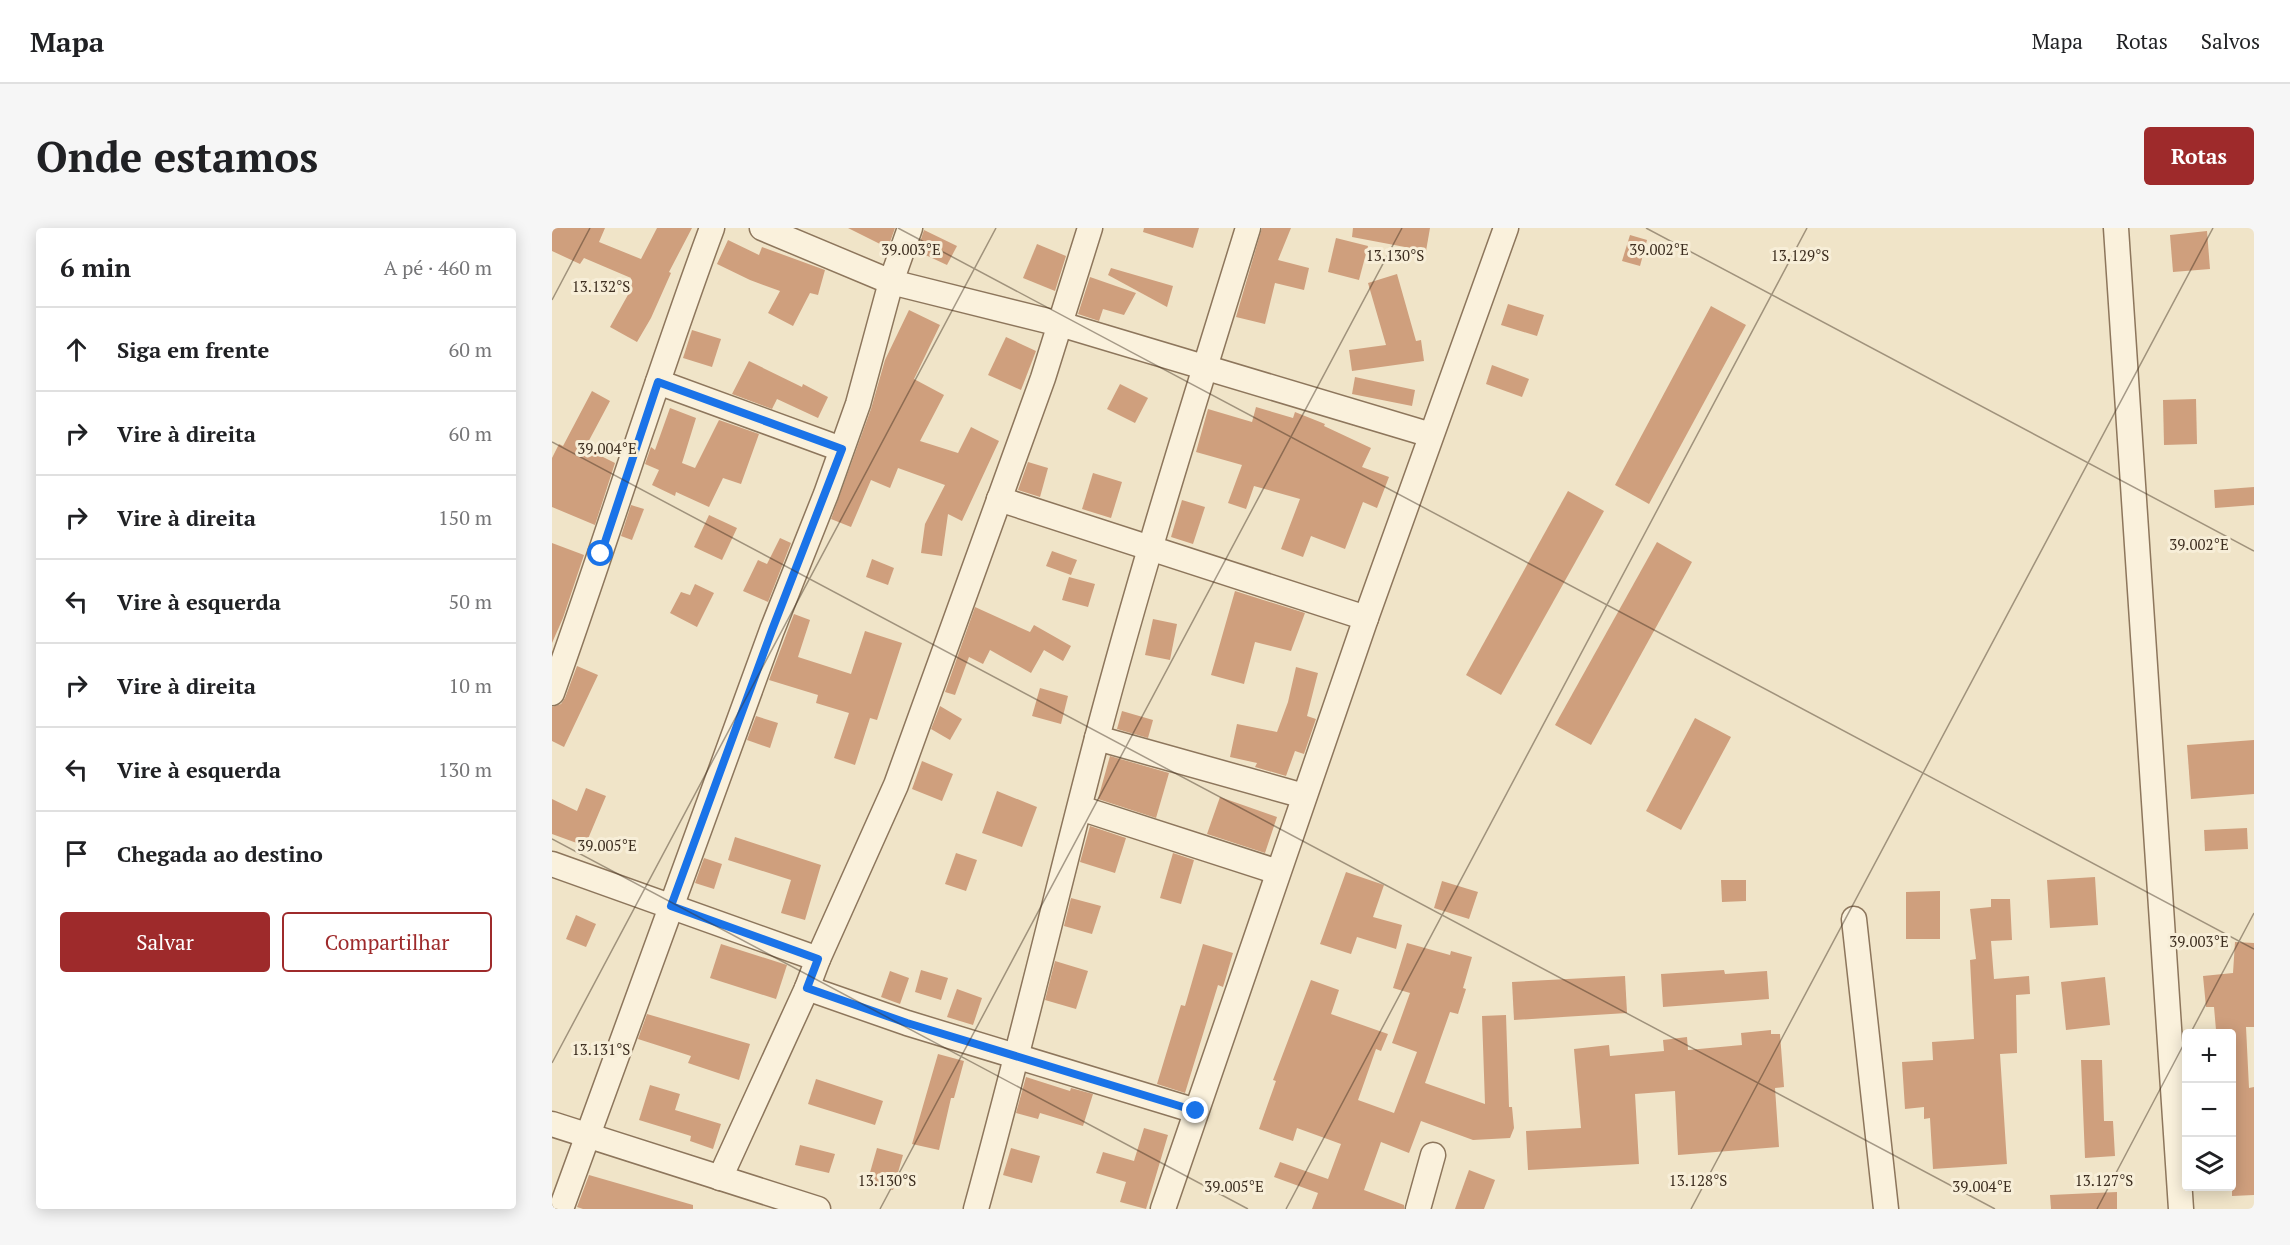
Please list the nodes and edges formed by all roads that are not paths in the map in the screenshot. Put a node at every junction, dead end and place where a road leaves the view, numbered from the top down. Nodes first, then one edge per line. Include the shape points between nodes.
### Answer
1 (712, 228) edge
2 (762, 228) edge
3 (910, 228) edge
4 (1090, 228) edge
5 (1248, 228) edge
6 (1506, 228) edge
7 (2116, 228) edge
8 (891, 282) junction
9 (1060, 324) junction
10 (1205, 368) junction
11 (658, 382) junction
12 (1431, 435) junction
13 (842, 449) junction
14 (999, 499) junction
15 (1151, 547) junction
16 (1366, 618) junction
17 (552, 693) edge
18 (1097, 738) junction
19 (1304, 796) junction
20 (1080, 808) junction
21 (552, 864) edge
22 (1278, 872) junction
23 (671, 906) junction
24 (1854, 919) dead end
25 (818, 959) junction
26 (807, 988) junction
27 (1017, 1058) junction
28 (1196, 1111) junction
29 (552, 1124) edge
30 (588, 1136) junction
31 (1433, 1155) dead end
32 (720, 1178) junction
33 (763, 1201) edge
34 (561, 1209) edge
35 (818, 1209) edge
36 (976, 1209) edge
37 (1163, 1209) edge
38 (1418, 1209) edge
39 (1886, 1209) edge
40 (2181, 1209) edge

1 - 11 street
2 - 8 street
3 - 8 street
4 - 9 street
5 - 10 street
6 - 12 street
7 - 40 street
8 - 9 street
8 - 13 street
9 - 10 street
9 - 14 street
10 - 12 street
10 - 15 street
11 - 13 street
11 - 17 street
12 - 16 street
13 - 23 street
14 - 15 street
14 - 25 street via 896,785
15 - 16 street
15 - 18 street
16 - 19 street
18 - 19 street
18 - 20 street
19 - 22 street
20 - 22 street
20 - 27 street
21 - 23 street
22 - 28 street
23 - 25 street
23 - 30 street
24 - 39 street
25 - 26 street
26 - 27 street
26 - 32 street
27 - 28 street
27 - 36 street
28 - 37 street
29 - 30 street
30 - 32 street
30 - 34 street
31 - 38 street
32 - 33 street
33 - 35 street

